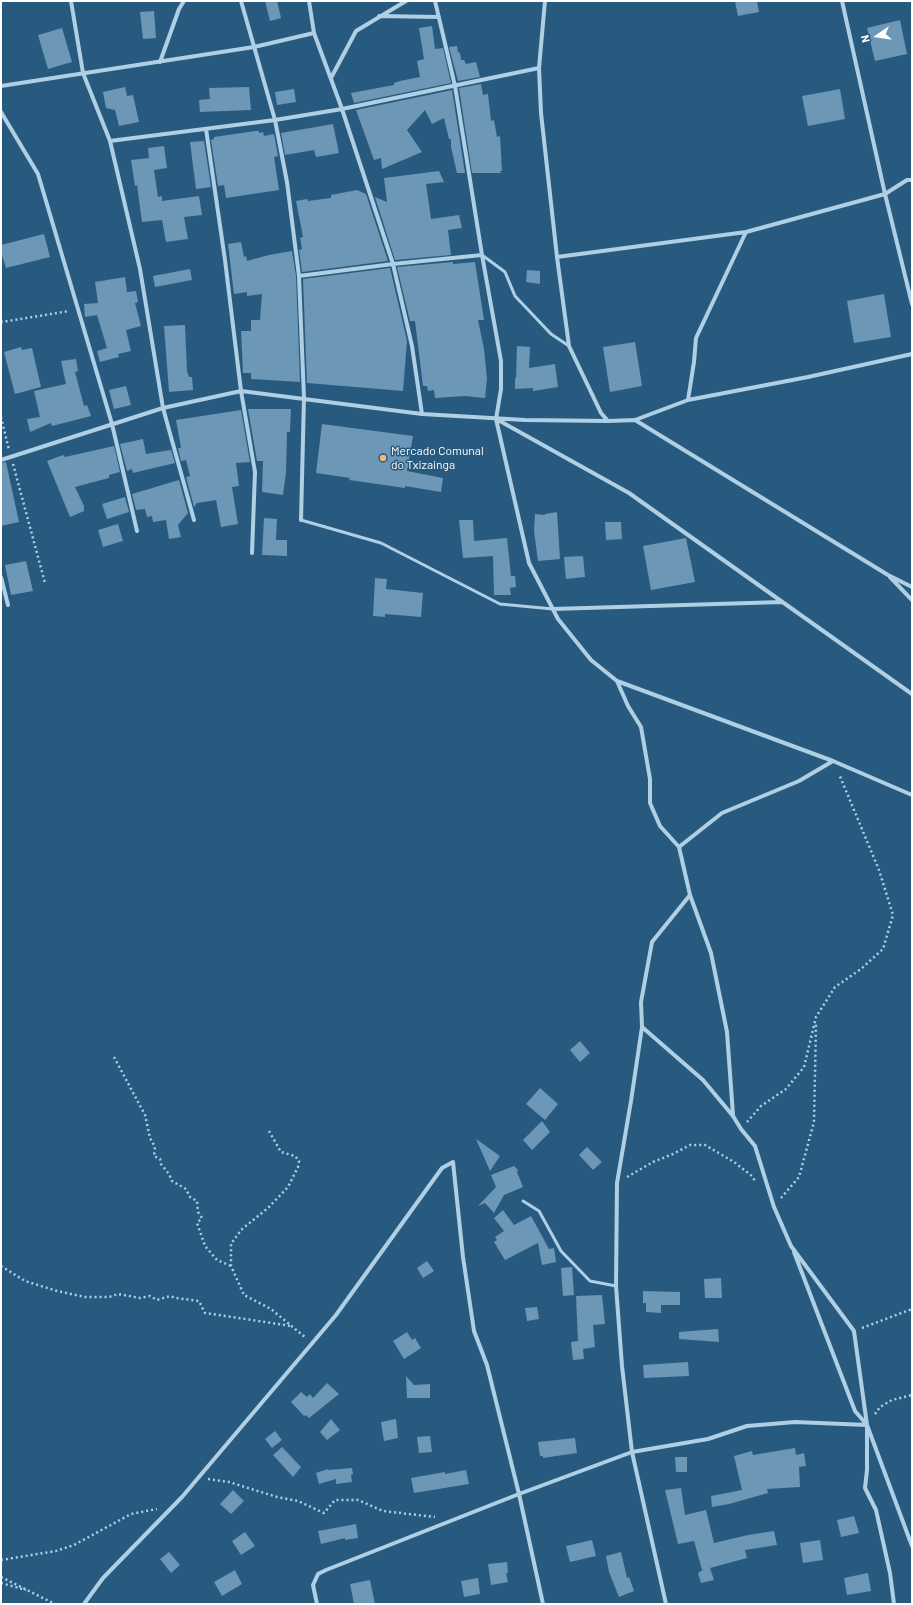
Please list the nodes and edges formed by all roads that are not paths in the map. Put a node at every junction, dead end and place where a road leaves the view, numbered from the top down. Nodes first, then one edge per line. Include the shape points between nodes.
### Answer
1 (71, 1) edge
2 (184, 1) edge
3 (241, 1) edge
4 (309, 1) edge
5 (406, 1) edge
6 (435, 1) edge
7 (545, 1) edge
8 (842, 1) edge
9 (379, 16) junction
10 (439, 17) junction
11 (314, 33) junction
12 (254, 48) junction
13 (160, 62) junction
14 (539, 68) junction
15 (83, 73) junction
16 (331, 78) junction
17 (1, 86) edge
18 (455, 86) junction
19 (342, 109) junction
20 (1, 112) edge
21 (275, 120) junction
22 (206, 129) junction
23 (110, 141) junction
24 (912, 180) edge
25 (885, 194) junction
26 (746, 232) junction
27 (482, 255) junction
28 (556, 257) junction
29 (393, 264) junction
30 (299, 276) junction
31 (912, 304) edge
32 (569, 346) junction
33 (912, 354) edge
34 (241, 391) junction
35 (304, 398) junction
36 (688, 400) junction
37 (163, 408) junction
38 (422, 414) junction
39 (496, 418) junction
40 (635, 420) junction
41 (608, 421) junction
42 (112, 424) junction
43 (1, 460) edge
44 (194, 520) dead end
45 (301, 520) joint
46 (137, 531) dead end
47 (252, 553) dead end
48 (888, 575) junction
49 (1, 577) edge
50 (912, 587) edge
51 (912, 600) edge
52 (782, 602) junction
53 (8, 605) dead end
54 (553, 609) junction
55 (617, 681) junction
56 (912, 694) edge
57 (833, 761) junction
58 (912, 795) edge
59 (679, 847) junction
60 (690, 895) junction
61 (642, 1027) junction
62 (733, 1116) junction
63 (524, 1201) dead end
64 (791, 1246) junction
65 (616, 1286) junction
66 (867, 1425) junction
67 (632, 1452) junction
68 (519, 1494) junction
69 (912, 1546) edge
70 (84, 1604) edge
71 (317, 1604) edge
72 (543, 1604) edge
73 (666, 1604) edge
74 (894, 1604) edge

1 - 15 street
2 - 13 street
3 - 12 street
4 - 11 street
5 - 9 street
6 - 10 street
7 - 14 street
8 - 25 street
9 - 10 street
9 - 16 street via 356,31
10 - 18 street
11 - 12 street
11 - 16 street
12 - 13 street
12 - 21 street
13 - 15 street
14 - 18 street
14 - 28 street via 541,113
15 - 17 street
15 - 23 street
16 - 19 street
18 - 19 street
18 - 27 street
19 - 21 street
19 - 29 street
20 - 42 street via 38,174
21 - 22 street
21 - 30 street via 287,182
22 - 23 street
22 - 34 street
23 - 37 street via 140,269
24 - 25 street via 907,180
25 - 26 street
25 - 31 street
26 - 28 street
26 - 36 street via 696,338
27 - 29 street
27 - 32 lane via 505,272 515,296 551,334
27 - 39 street via 501,361 501,389
28 - 32 street
29 - 30 street
29 - 38 street via 412,346
30 - 35 street
32 - 41 street via 601,413
33 - 36 street
34 - 35 street
34 - 37 street
34 - 47 street via 255,472
35 - 38 street
35 - 45 street
36 - 40 street
37 - 42 street
37 - 44 street
38 - 39 street
39 - 41 street
39 - 52 street via 629,493
39 - 54 street via 529,563
40 - 41 street
40 - 48 street
42 - 43 street
42 - 46 street
45 - 54 lane via 381,543 500,604
48 - 50 street
48 - 51 street
49 - 53 street
52 - 54 street
52 - 56 street
54 - 55 street via 591,660
55 - 57 street
55 - 59 street via 641,727 649,772 650,803 660,826
57 - 58 street
57 - 59 street via 799,781 722,813
59 - 60 street
60 - 61 street via 652,942 641,1002
60 - 62 street via 711,953 727,1032
61 - 62 street via 703,1080
61 - 65 street via 617,1183
62 - 64 street via 754,1146 774,1207
63 - 65 lane via 539,1211 561,1251 590,1281
64 - 66 street via 855,1411
64 - 66 street via 854,1331
65 - 67 street
66 - 67 street via 794,1422 747,1426 708,1439
66 - 69 street
66 - 74 street via 865,1488 876,1510
67 - 68 street
67 - 73 street
68 - 70 street via 487,1365 474,1331 453,1162 442,1168 336,1315 199,1478 103,1578
68 - 71 street via 318,1574 313,1585
68 - 72 street

